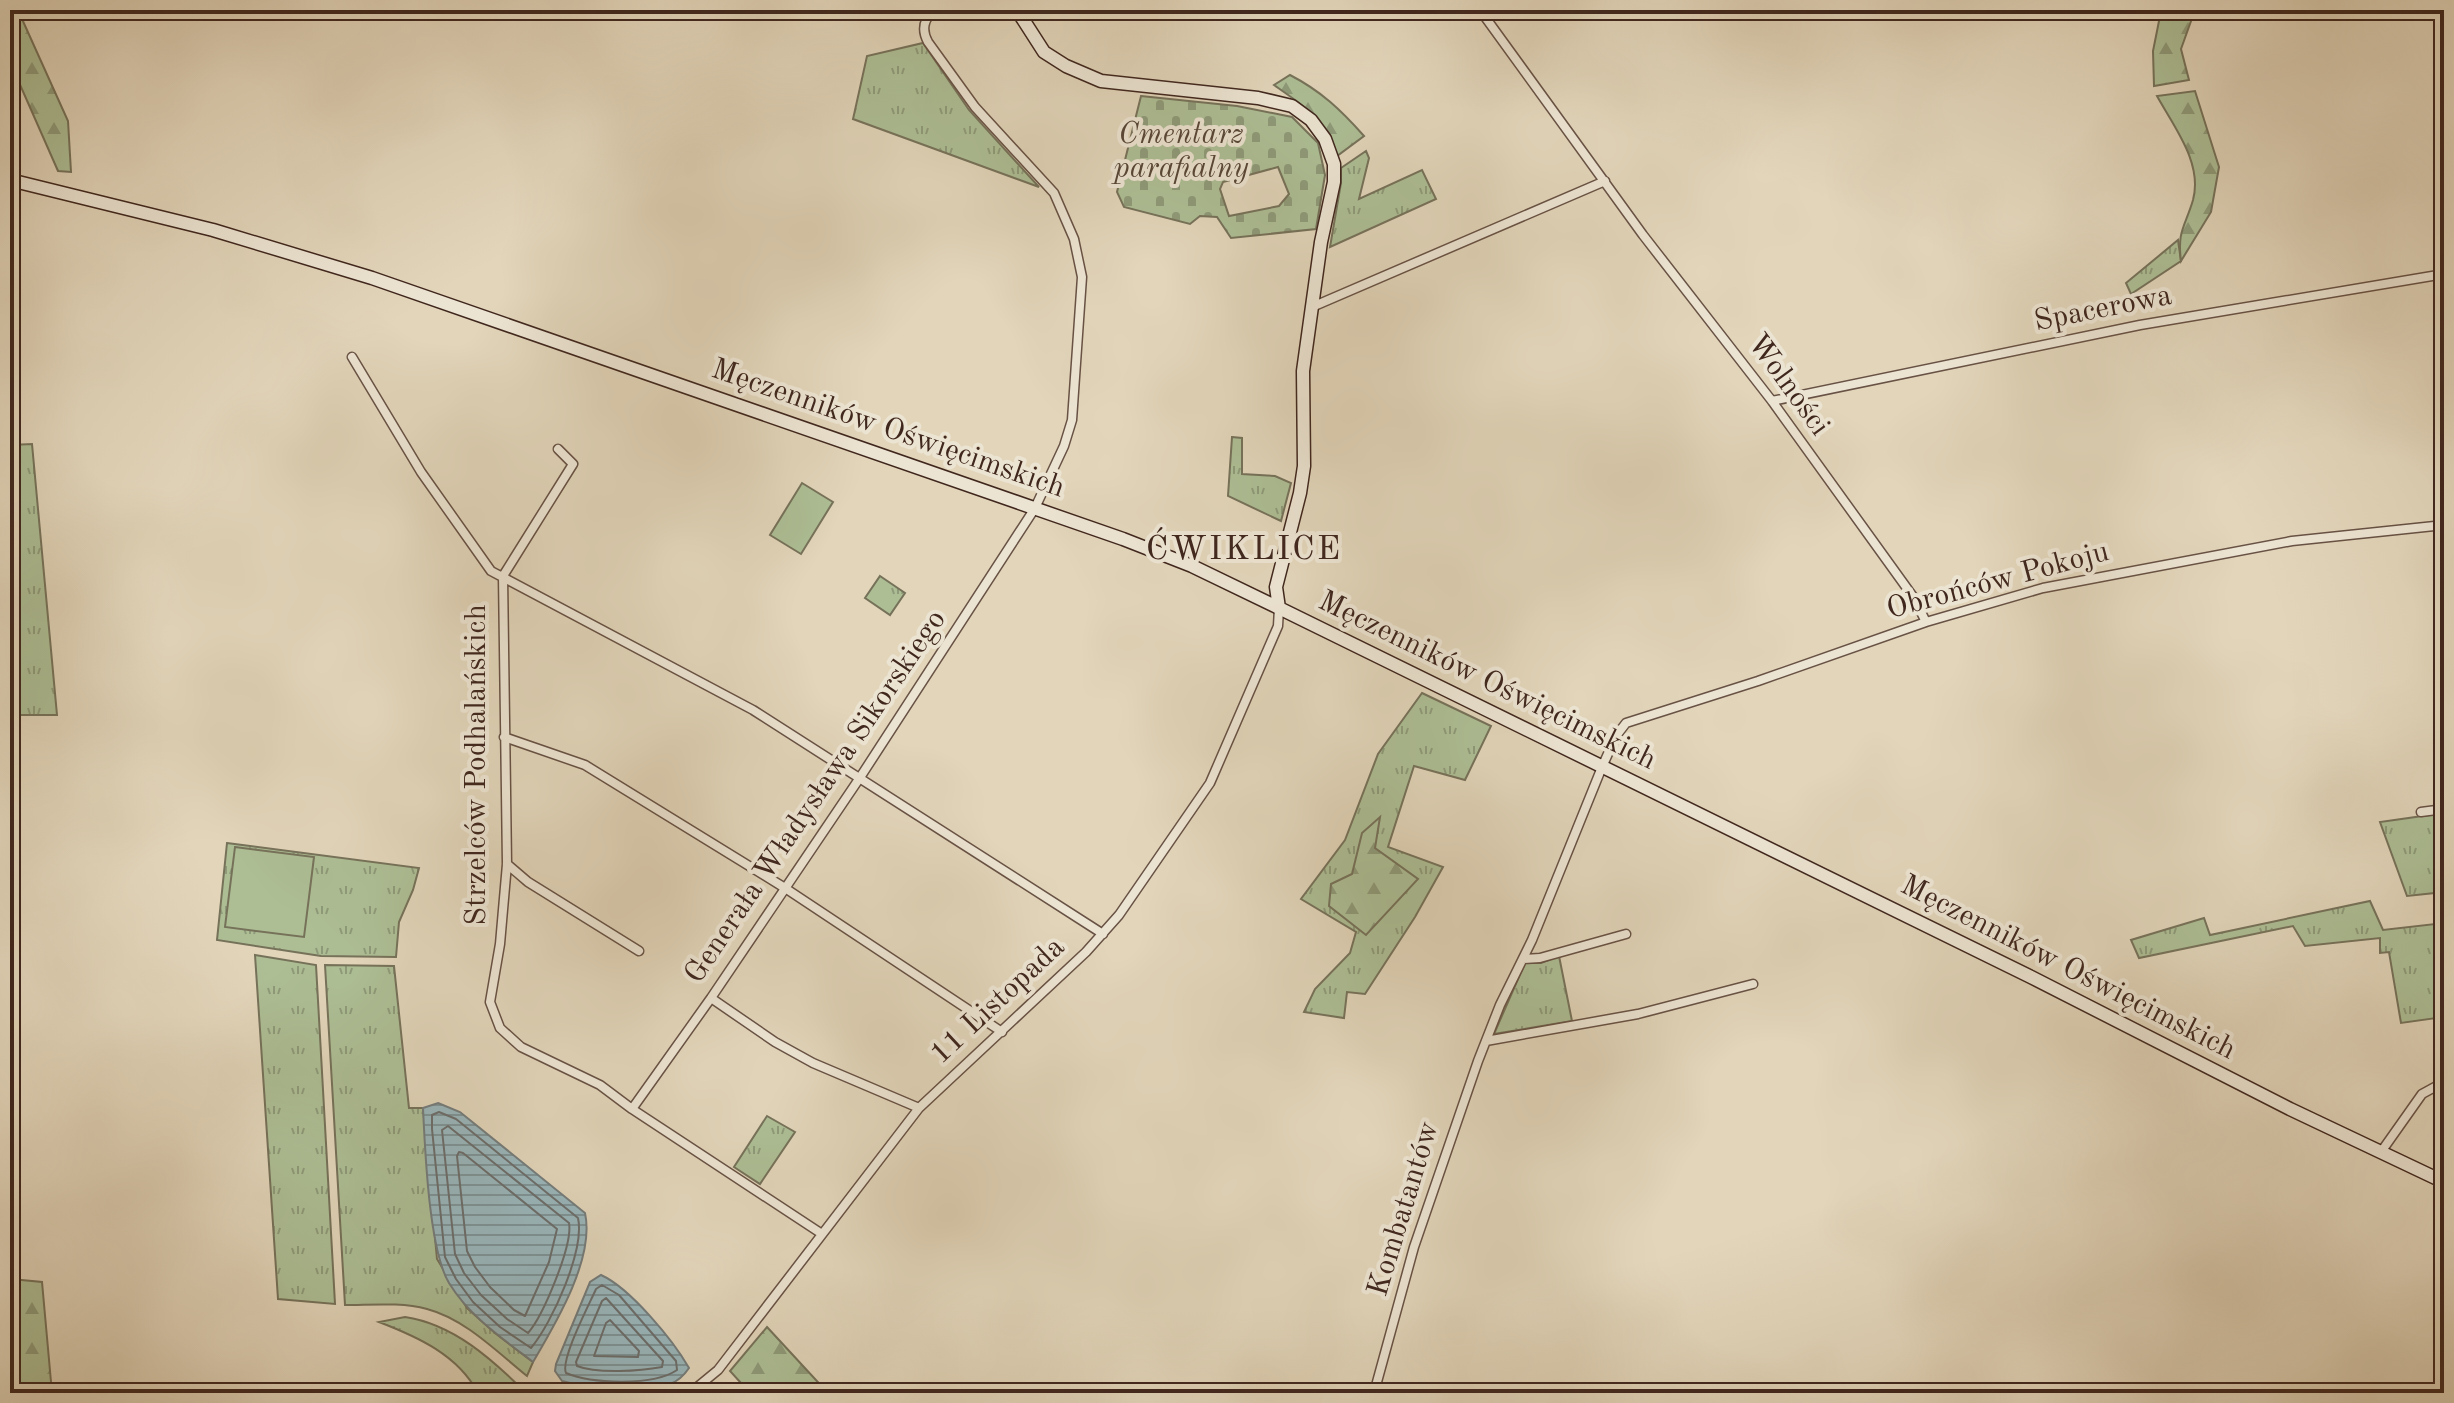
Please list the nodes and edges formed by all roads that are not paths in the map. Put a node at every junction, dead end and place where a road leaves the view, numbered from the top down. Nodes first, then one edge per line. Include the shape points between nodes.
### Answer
1 (934, 10) edge
2 (1017, 10) edge
3 (1480, 10) edge
4 (10, 180) edge
5 (1605, 181) junction
6 (2444, 274) edge
7 (1311, 307) junction
8 (352, 357) dead end
9 (1772, 401) junction
10 (558, 449) dead end
11 (1035, 508) junction
12 (2444, 525) edge
13 (503, 576) junction
14 (1279, 608) junction
15 (1926, 622) junction
16 (504, 737) junction
17 (1602, 767) junction
18 (861, 776) junction
19 (2444, 809) edge
20 (2421, 812) dead end
21 (507, 864) junction
22 (785, 888) junction
23 (1103, 934) junction
24 (1626, 934) dead end
25 (639, 951) dead end
26 (1523, 959) junction
27 (1753, 984) dead end
28 (711, 998) junction
29 (1002, 1032) junction
30 (1486, 1041) junction
31 (2444, 1082) edge
32 (2432, 1088) junction
33 (2444, 1095) edge
34 (919, 1108) junction
35 (632, 1109) junction
36 (2381, 1152) junction
37 (2444, 1182) edge
38 (822, 1234) junction
39 (690, 1393) edge
40 (1374, 1393) edge

1 - 11 street, Generała Władysława Sikorskiego via 924,25 928,42 975,107 1054,193 1074,239 1082,277 1072,420
2 - 7 main road via 1044,52 1101,81 1258,98 1292,106 1311,120 1334,164
3 - 5 street, Wolności
4 - 11 main road, Męczenników Oświęcimskich via 302,256
5 - 7 street
5 - 9 street, Wolności
6 - 9 street, Spacerowa via 2140,325
7 - 14 main road via 1303,371 1304,466 1276,587
8 - 13 street, Strzelców Podhalańskich via 463,533 491,571
9 - 15 street, Wolności
10 - 13 street via 573,464
11 - 14 main road, Męczenników Oświęcimskich via 1168,556
11 - 18 street, Generała Władysława Sikorskiego
12 - 15 street, Obrońców Pokoju via 2209,555 2043,588
13 - 16 street, Strzelców Podhalańskich
13 - 18 street via 753,710
14 - 17 main road, Męczenników Oświęcimskich
14 - 23 street, 11 Listopada via 1278,626 1210,783
15 - 17 street, Obrońców Pokoju via 1631,720 1620,728
16 - 21 street, Strzelców Podhalańskich
16 - 22 street via 585,765
17 - 26 street, Kombatantów
17 - 36 main road, Męczenników Oświęcimskich
18 - 22 street, Generała Władysława Sikorskiego
18 - 23 street
19 - 20 street
21 - 25 street
21 - 35 street, Strzelców Podhalańskich via 490,1002 496,1021 521,1047 600,1085
22 - 28 street, Generała Władysława Sikorskiego
22 - 29 street
23 - 29 street, 11 Listopada
24 - 26 street
26 - 30 street, Kombatantów
27 - 30 street via 1638,1014
28 - 34 street via 800,1056
28 - 35 street, Generała Władysława Sikorskiego
29 - 34 street, 11 Listopada
30 - 40 street, Kombatantów via 1448,1141
31 - 32 street
32 - 33 street
32 - 36 street
34 - 38 street, 11 Listopada
35 - 38 street, Strzelców Podhalańskich
36 - 37 main road, Męczenników Oświęcimskich
38 - 39 street, 11 Listopada via 718,1370

